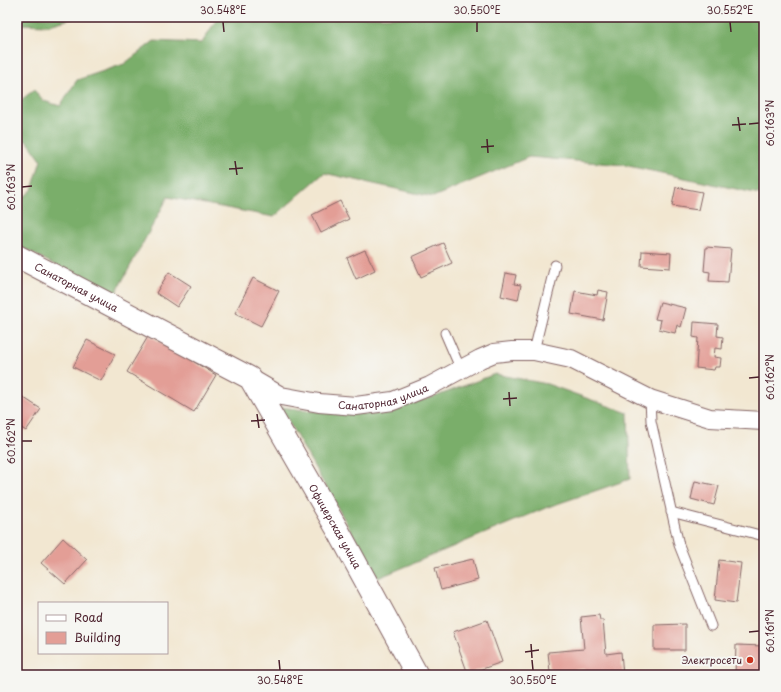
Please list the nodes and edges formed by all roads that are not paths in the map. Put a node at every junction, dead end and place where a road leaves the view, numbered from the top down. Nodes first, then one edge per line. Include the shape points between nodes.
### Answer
1 (17, 256) edge
2 (555, 265) dead end
3 (445, 334) dead end
4 (534, 351) junction
5 (461, 370) junction
6 (250, 378) junction
7 (650, 399) junction
8 (764, 421) edge
9 (671, 512) junction
10 (764, 536) edge
11 (711, 626) dead end
12 (417, 675) edge

1 - 6 street, Санаторная улица
2 - 4 lane
3 - 5 lane
4 - 5 street, Санаторная улица via 494,353
4 - 7 street, Санаторная улица via 571,359
5 - 6 street, Санаторная улица via 393,401 356,406 281,396
6 - 12 street, Офицерская улица
7 - 8 street, Санаторная улица via 710,418
7 - 9 lane via 651,421
9 - 10 lane
9 - 11 lane via 679,545

